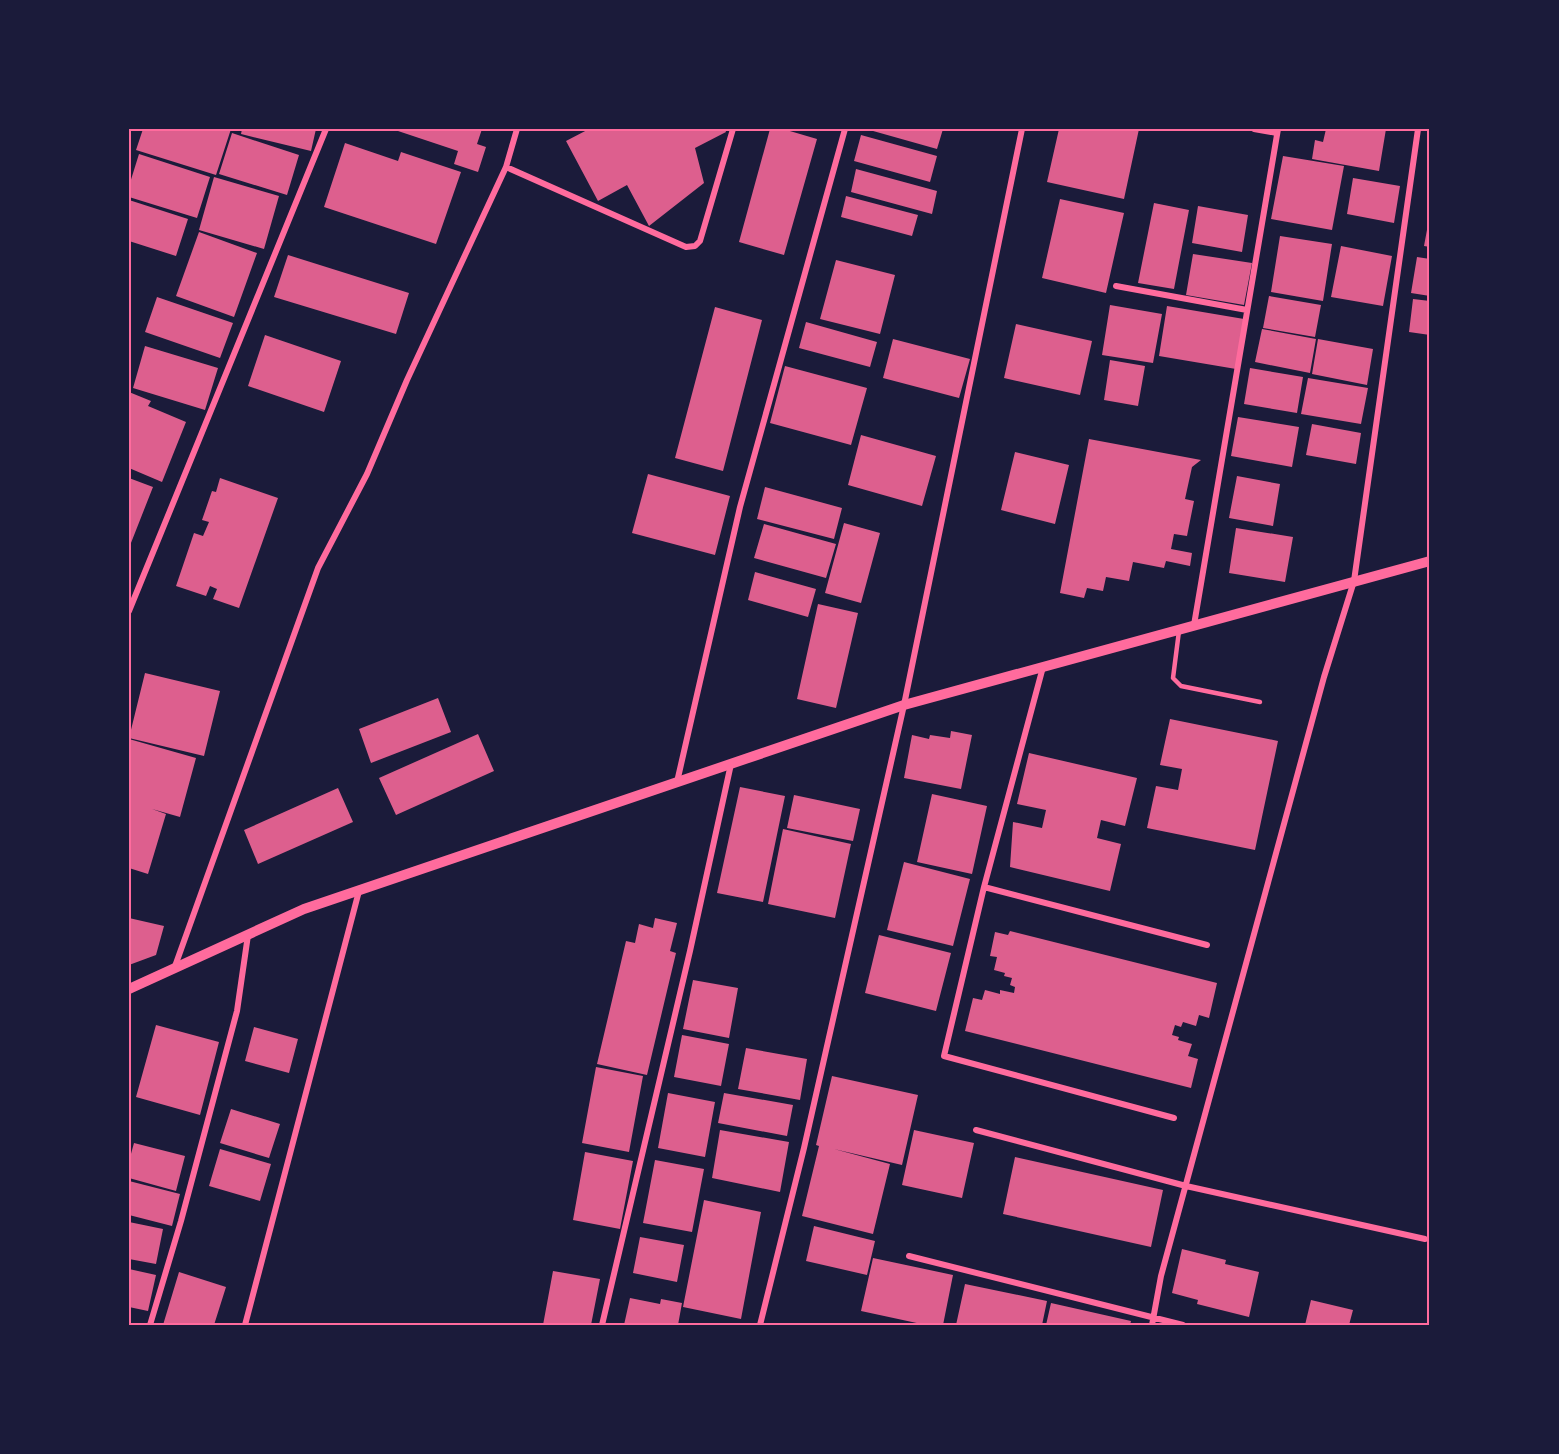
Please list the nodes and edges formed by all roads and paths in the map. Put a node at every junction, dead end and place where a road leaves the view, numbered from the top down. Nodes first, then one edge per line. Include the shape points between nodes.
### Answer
1 (326, 129) edge
2 (517, 129) edge
3 (733, 129) edge
4 (845, 129) edge
5 (1022, 129) edge
6 (1254, 129) edge
7 (1418, 129) edge
8 (1277, 131) edge
9 (506, 167) junction
10 (1116, 286) dead end
11 (1247, 309) junction
12 (1430, 561) edge
13 (1354, 581) junction
14 (129, 612) edge
15 (1194, 625) junction
16 (1179, 628) junction
17 (1043, 666) junction
18 (1260, 702) dead end
19 (904, 705) junction
20 (731, 764) junction
21 (676, 782) junction
22 (984, 887) junction
23 (359, 890) junction
24 (248, 934) junction
25 (1207, 945) dead end
26 (174, 969) junction
27 (129, 989) edge
28 (1174, 1118) dead end
29 (976, 1130) dead end
30 (1186, 1186) junction
31 (1425, 1239) dead end
32 (909, 1256) dead end
33 (1153, 1321) edge
34 (150, 1325) edge
35 (244, 1325) edge
36 (602, 1325) edge
37 (760, 1325) edge
38 (1183, 1325) edge

1 - 14 street
2 - 9 street
3 - 9 street via 700,241 695,246 686,247
4 - 21 street via 740,507
5 - 19 street
6 - 8 street
7 - 13 street
8 - 11 street
9 - 26 street via 367,474 318,568
10 - 11 street
11 - 15 street
12 - 13 street
13 - 15 street
13 - 30 street via 1324,677
15 - 16 street
16 - 17 street
16 - 18 lane via 1173,678 1181,686
17 - 19 street
17 - 22 street
19 - 20 street
19 - 37 street
20 - 21 street
20 - 36 street
21 - 23 street
22 - 25 street
22 - 28 street via 944,1056
23 - 24 street
23 - 35 street
24 - 26 street
24 - 34 street via 237,1011 182,1221
26 - 27 street
29 - 30 street
30 - 31 street
30 - 33 street
32 - 33 street
33 - 38 street

